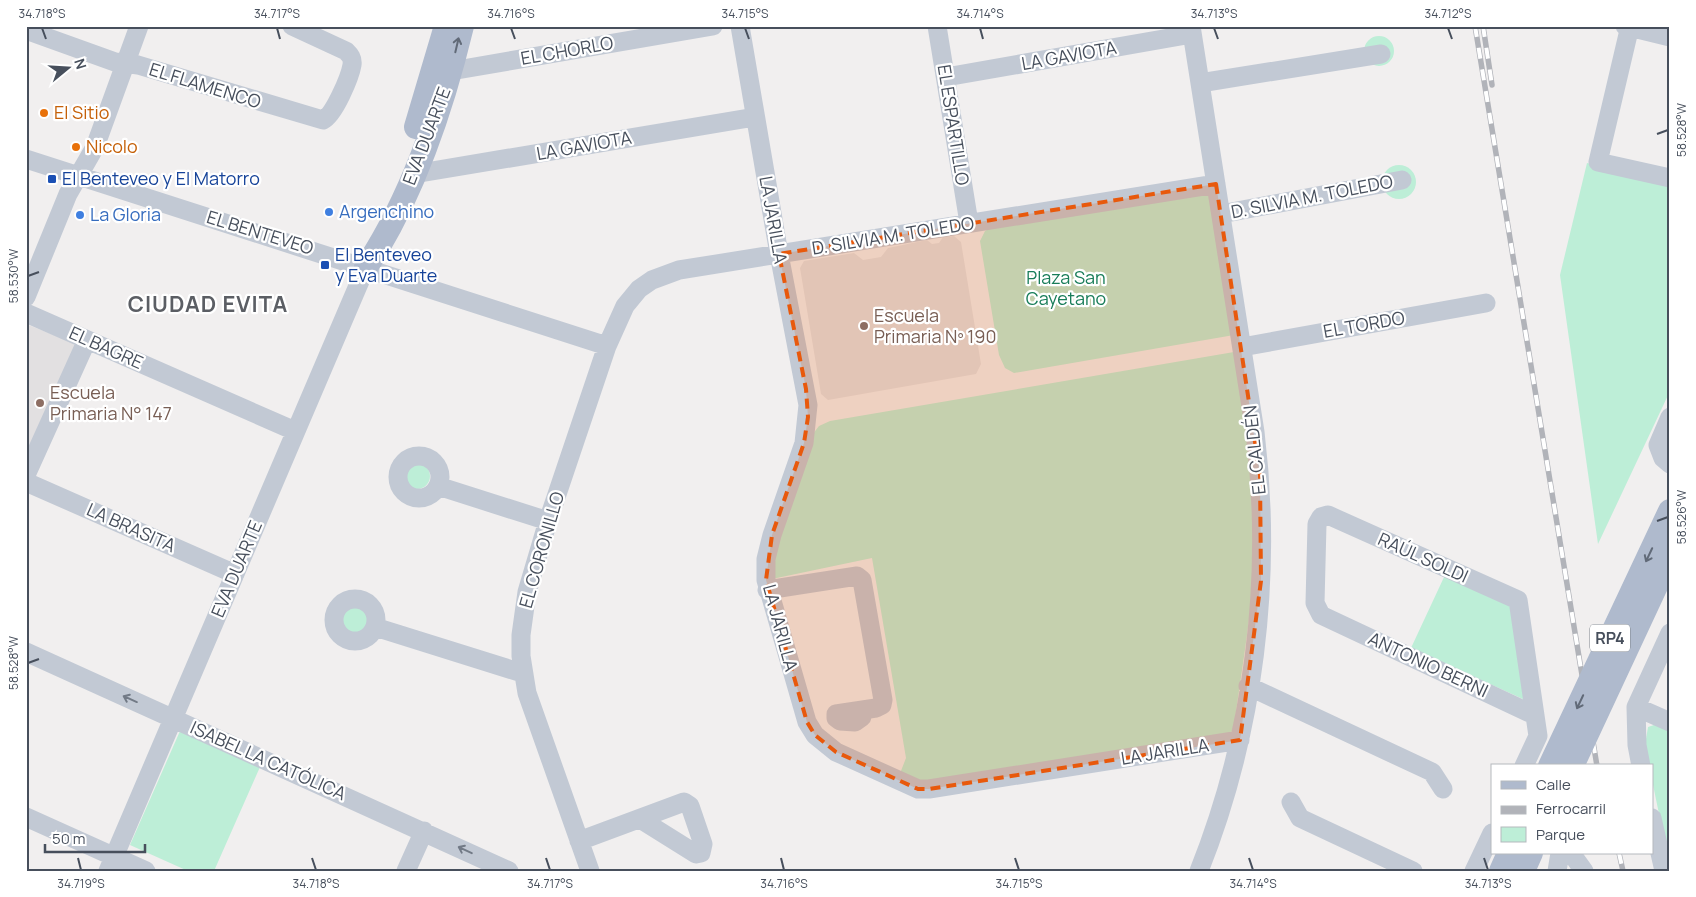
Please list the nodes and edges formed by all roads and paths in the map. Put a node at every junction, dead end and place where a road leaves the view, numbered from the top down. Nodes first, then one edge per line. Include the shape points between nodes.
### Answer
1 (139, 26) edge
2 (292, 26) edge
3 (446, 26) edge
4 (462, 26) edge
5 (712, 26) edge
6 (740, 26) edge
7 (937, 26) edge
8 (1629, 27) edge
9 (26, 30) edge
10 (1191, 30) edge
11 (1670, 36) edge
12 (1381, 54) dead end
13 (126, 63) junction
14 (451, 71) junction
15 (946, 77) junction
16 (1200, 83) junction
17 (754, 118) junction
18 (26, 159) edge
19 (414, 174) junction
20 (80, 176) junction
21 (1670, 178) edge
22 (1402, 180) dead end
23 (1216, 184) junction
24 (1221, 214) junction
25 (969, 223) junction
26 (779, 254) junction
27 (366, 267) junction
28 (26, 297) edge
29 (1486, 303) dead end
30 (26, 313) edge
31 (87, 340) junction
32 (607, 346) junction
33 (1242, 347) junction
34 (1670, 418) edge
35 (295, 431) junction
36 (1670, 464) edge
37 (26, 475) edge
38 (26, 482) edge
39 (438, 486) dead end
40 (1670, 511) edge
41 (548, 521) junction
42 (1670, 556) edge
43 (235, 574) junction
44 (767, 590) junction
45 (1321, 615) joint
46 (375, 627) dead end
47 (1670, 633) edge
48 (26, 652) edge
49 (522, 673) junction
50 (1248, 686) junction
51 (1636, 706) junction
52 (863, 710) dead end
53 (1534, 715) junction
54 (174, 719) junction
55 (1670, 722) edge
56 (1240, 740) junction
57 (1525, 764) edge
58 (1551, 764) edge
59 (1573, 764) edge
60 (1641, 764) edge
61 (1443, 788) dead end
62 (1291, 802) dead end
63 (26, 817) edge
64 (640, 819) dead end
65 (1654, 827) edge
66 (424, 831) junction
67 (1491, 835) edge
68 (579, 840) junction
69 (1509, 854) edge
70 (1531, 854) edge
71 (1560, 854) edge
72 (1572, 854) edge
73 (111, 864) edge
74 (589, 870) edge
75 (146, 871) edge
76 (406, 871) edge
77 (509, 871) edge
78 (1199, 871) edge
79 (1413, 871) edge
80 (1474, 871) edge
81 (1501, 871) edge
82 (1523, 871) edge
83 (1557, 871) edge
84 (1584, 871) edge
85 (1664, 871) edge

1 - 13 street
2 - 13 street, EL FLAMENCO via 346,50 351,56 352,65 333,112 323,120
3 - 27 main road, EVA DUARTE via 416,126 375,228
14 -> 4 main road, EVA DUARTE
5 - 14 street, EL CHORLO
6 - 17 street, LA JARILLA
7 - 15 street, EL ESPARTILLO
8 - 11 street
8 - 21 street via 1598,162
9 - 13 street, EL FLAMENCO
10 - 15 street, LA GAVIOTA
10 - 16 street, EL CALDÉN
12 - 16 street
13 - 20 street via 95,147
14 - 19 main road, EVA DUARTE
15 - 25 street, EL ESPARTILLO
16 - 23 street, EL CALDÉN
17 - 19 street, LA GAVIOTA
17 - 26 street, LA JARILLA
18 - 20 street, EL BENTEVEO
19 - 27 main road, EVA DUARTE via 386,236
20 - 27 street, EL BENTEVEO
20 - 28 street via 68,194
22 - 24 street, D. SILVIA M. TOLEDO
23 - 24 street, EL CALDÉN
23 - 25 street, D. SILVIA M. TOLEDO
24 - 33 street, EL CALDÉN
25 - 26 street, D. SILVIA M. TOLEDO
26 - 32 street, D. SILVIA M. TOLEDO via 679,270 652,280 639,289 625,306
26 - 44 street, LA JARILLA via 806,389 808,417 804,443 768,551
27 - 32 street, EL BENTEVEO
27 - 35 street, EVA DUARTE
29 - 33 street, EL TORDO
30 - 31 street, EL BAGRE
31 - 35 street, EL BAGRE
31 - 37 street
32 - 41 street, EL CORONILLO
33 - 50 street, EL CALDÉN via 1260,475 1262,526 1260,589
34 - 36 street via 1658,444 1663,458
35 - 43 street, EVA DUARTE
38 - 43 street, LA BRASITA
39 - 41 street
40 -> 58 main road, RP4, bridge
41 - 49 street, EL CORONILLO via 524,610
42 - 59 main road, RP4, bridge
43 - 54 street, EVA DUARTE
44 - 52 street via 857,576 862,580 883,700 882,705
44 - 56 street, LA JARILLA via 807,722 815,735 836,752 918,789 938,789
45 - 53 street, ANTONIO BERNI
45 - 53 street, RAÚL SOLDI via 1315,603 1317,524 1321,517 1328,515 1518,600
46 - 49 street
47 - 51 street
54 -> 48 street, ISABEL LA CATÓLICA
49 - 68 street, EL CORONILLO
50 - 56 street, EL CALDÉN
50 - 61 street via 1432,772
51 - 55 street
51 - 60 street
53 - 57 street via 1538,736
54 - 66 street, ISABEL LA CATÓLICA
54 - 73 street, EVA DUARTE
56 - 78 street, EL CALDÉN
62 - 79 street via 1300,818
63 - 73 street
64 - 68 street
65 - 85 street
66 - 76 street
77 -> 66 street, ISABEL LA CATÓLICA
67 - 80 street
68 - 74 street, EL CORONILLO
69 - 81 main road
70 - 82 main road
71 - 83 street
72 - 84 street
73 - 75 street

